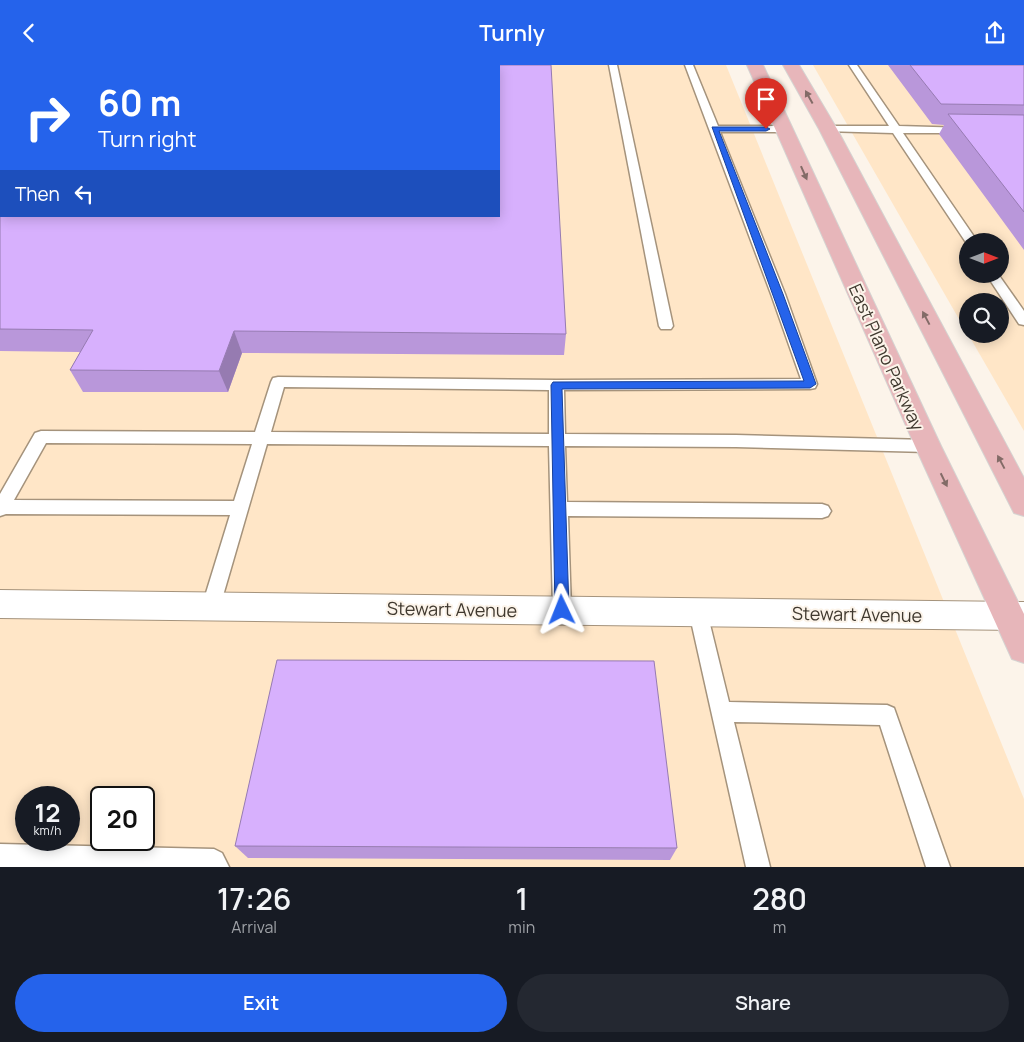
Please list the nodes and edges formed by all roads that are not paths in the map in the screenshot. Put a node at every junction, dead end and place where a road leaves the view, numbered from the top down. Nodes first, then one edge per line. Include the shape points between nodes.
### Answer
1 (613, 65) edge
2 (689, 65) edge
3 (755, 65) edge
4 (791, 65) edge
5 (853, 65) edge
6 (715, 129) junction
7 (805, 129) junction
8 (896, 130) junction
9 (975, 130) edge
10 (966, 233) edge
11 (998, 283) edge
12 (1024, 321) edge
13 (666, 326) dead end
14 (556, 385) junction
15 (261, 438) junction
16 (557, 440) junction
17 (928, 445) junction
18 (1024, 505) edge
19 (0, 508) edge
20 (240, 508) junction
21 (559, 509) junction
22 (822, 511) dead end
23 (0, 603) edge
24 (210, 606) junction
25 (562, 610) junction
26 (698, 612) junction
27 (1017, 616) edge
28 (1024, 648) edge
29 (721, 712) junction
30 (0, 856) edge
31 (217, 867) edge
32 (758, 867) edge
33 (938, 867) edge

1 - 13 lane
2 - 6 lane
3 - 7 main road, East Plano Parkway
7 -> 4 main road, East Plano Parkway
5 - 8 lane
6 - 7 lane
6 - 14 lane via 810,384
7 - 8 lane
7 -> 17 main road, East Plano Parkway
18 -> 7 main road, East Plano Parkway
8 - 9 lane
8 - 10 lane
11 - 12 lane
14 - 15 lane via 278,382
14 - 16 lane
15 - 16 lane
15 - 19 lane via 41,437
15 - 20 lane
16 - 17 lane
16 - 21 lane
17 -> 27 main road, East Plano Parkway
19 - 20 lane
20 - 24 lane
21 - 22 lane
21 - 25 lane
23 - 24 street, Stewart Avenue
24 - 25 street, Stewart Avenue
25 - 26 street, Stewart Avenue
26 - 27 street, Stewart Avenue
26 - 29 lane
27 - 28 main road, East Plano Parkway
29 - 32 lane
29 - 33 lane via 887,715
30 - 31 lane via 214,861

